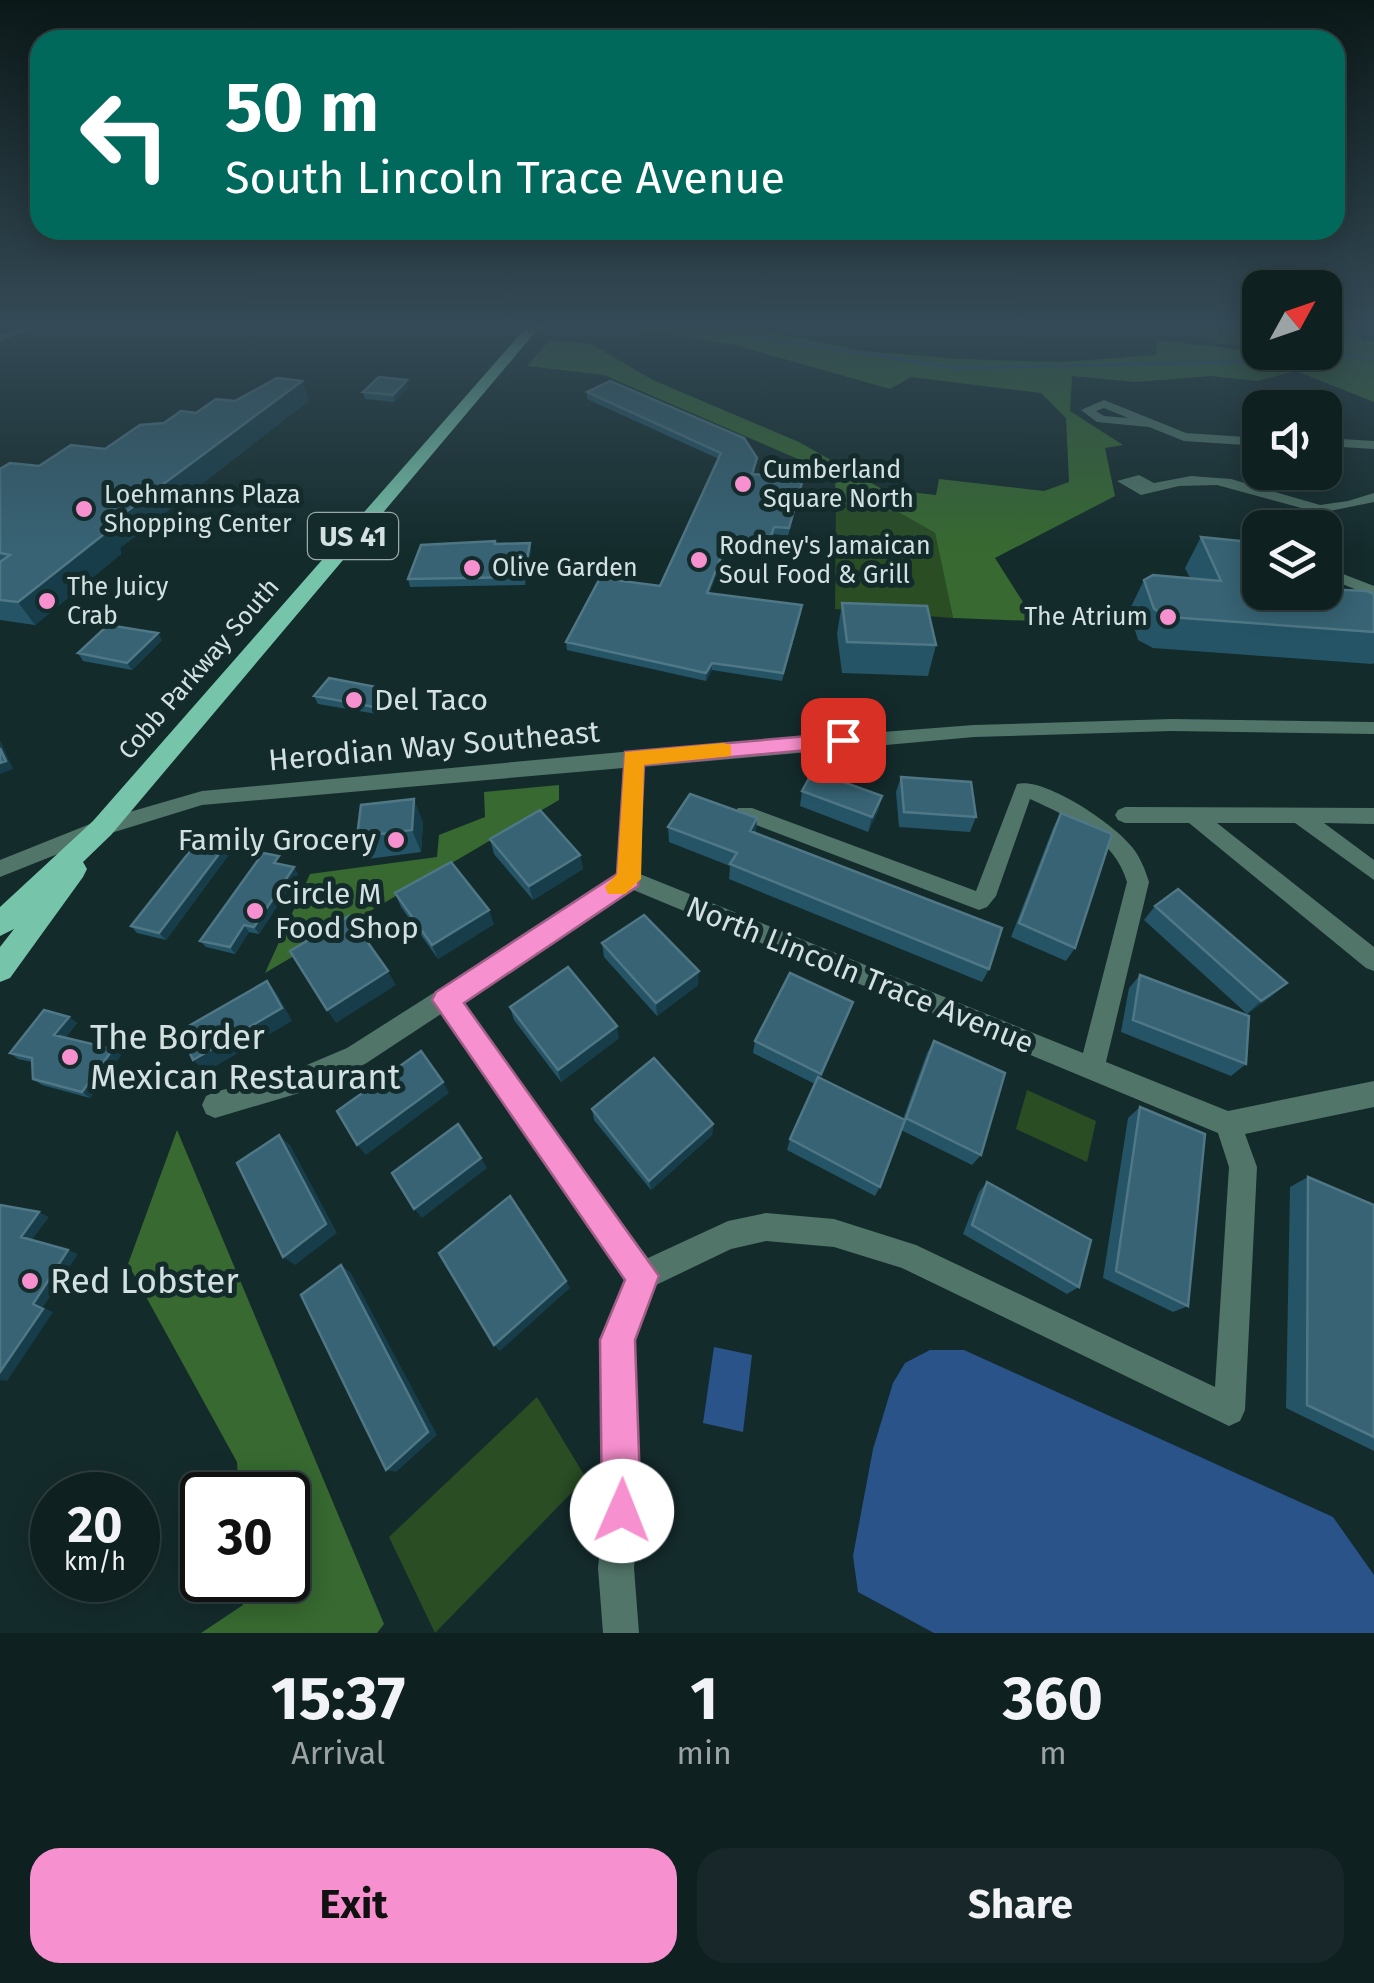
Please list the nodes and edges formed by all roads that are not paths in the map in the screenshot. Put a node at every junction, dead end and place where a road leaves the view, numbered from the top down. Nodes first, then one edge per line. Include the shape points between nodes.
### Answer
1 (471, 399) edge
2 (1147, 424) dead end
3 (1374, 431) edge
4 (1242, 441) edge
5 (1342, 442) edge
6 (1348, 442) junction
7 (1374, 444) edge
8 (1149, 484) dead end
9 (1374, 498) edge
10 (1342, 579) edge
11 (1374, 592) edge
12 (1374, 728) edge
13 (633, 758) junction
14 (745, 814) edge
15 (1125, 814) dead end
16 (1194, 816) junction
17 (1299, 816) junction
18 (1374, 816) edge
19 (102, 828) junction
20 (0, 869) edge
21 (1374, 872) edge
22 (629, 879) junction
23 (7, 925) edge
24 (1374, 962) edge
25 (0, 969) edge
26 (446, 1000) junction
27 (1091, 1070) junction
28 (1374, 1094) edge
29 (215, 1105) dead end
30 (1228, 1124) junction
31 (643, 1276) junction
32 (621, 1633) edge

1 - 19 main road, Cobb Parkway South / US 41
2 - 4 street via 1199,440
3 - 6 street
5 - 6 street
6 - 7 street
8 - 9 street via 1228,482 1322,512
10 - 11 street
12 - 13 street, Herodian Way Southeast via 1008,730
13 - 19 street, Herodian Way Southeast via 202,798
13 - 22 street
14 - 27 street via 979,901 1024,789 1116,843 1137,870 1138,882
15 - 16 street
16 - 17 street
16 - 24 street
17 - 18 street
17 - 21 street
19 - 20 street, Herodian Way Southeast
19 - 23 main road, Cobb Parkway South / US 41
22 - 26 street
22 - 27 street, North Lincoln Trace Avenue
23 - 25 main road, Cobb Parkway South / US 41
26 - 29 street via 326,1070
26 - 31 street
27 - 30 street, North Lincoln Trace Avenue
28 - 30 street
30 - 31 street via 1242,1167 1229,1410 906,1255 834,1233 766,1227 728,1235
31 - 32 street via 617,1340 624,1474 616,1568

